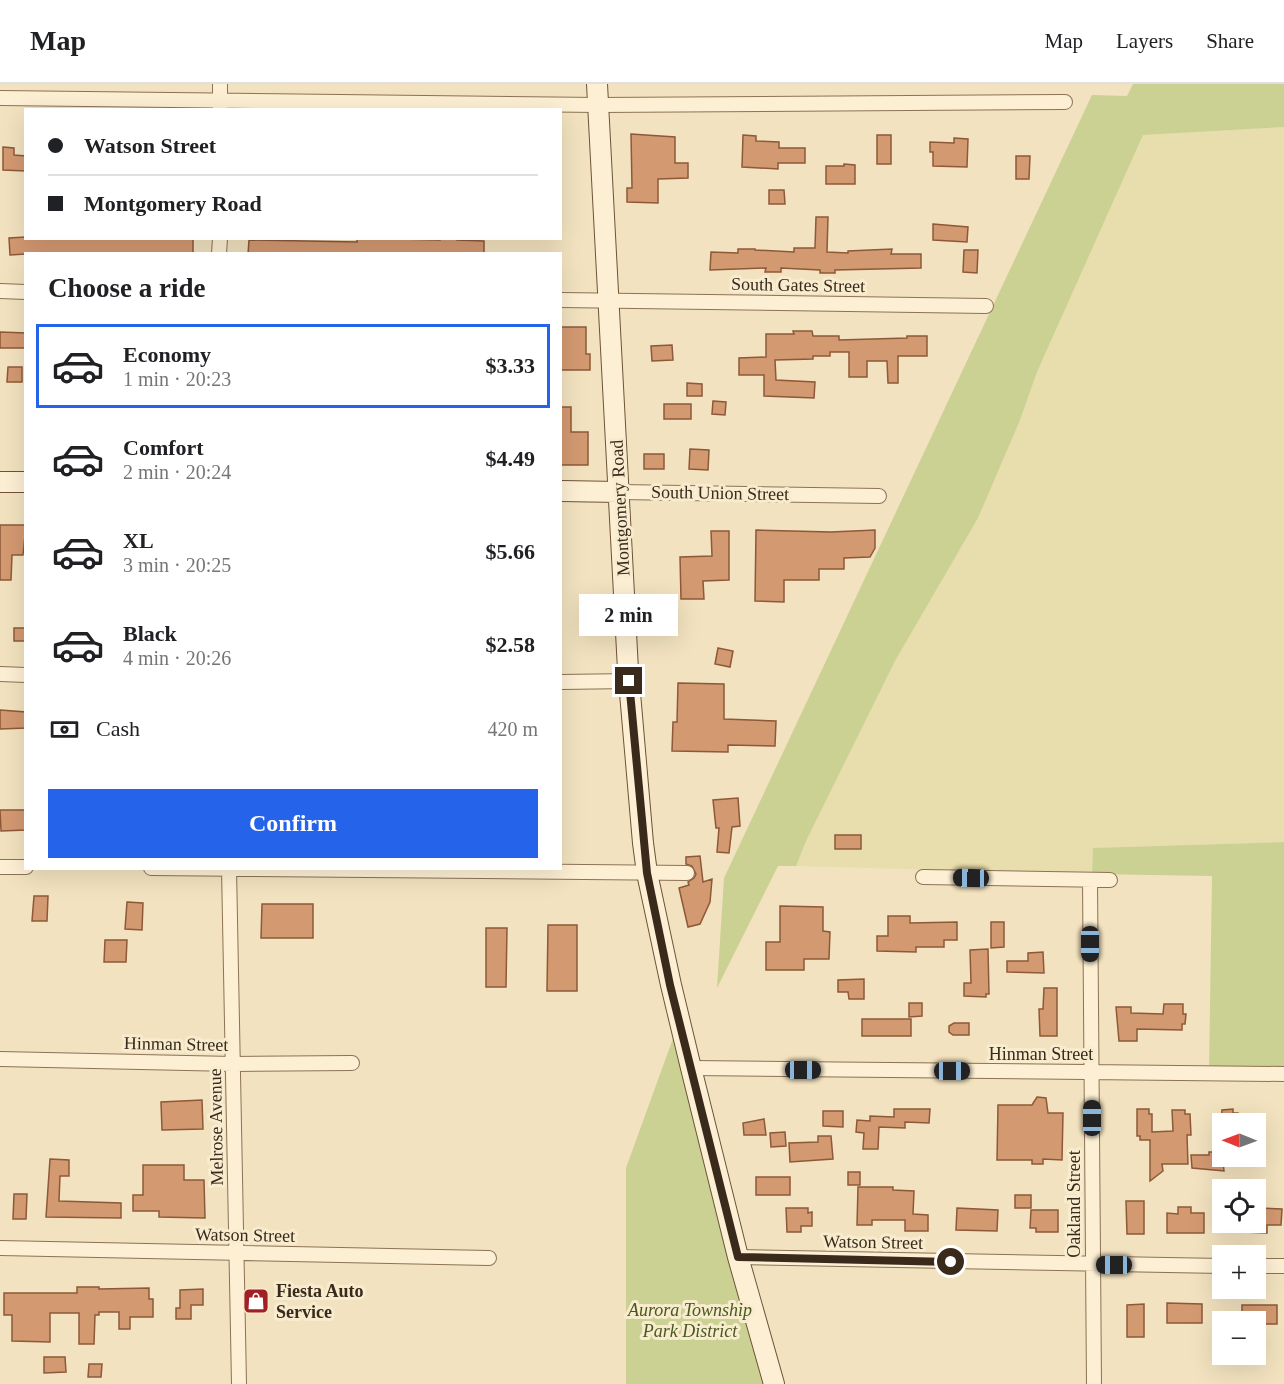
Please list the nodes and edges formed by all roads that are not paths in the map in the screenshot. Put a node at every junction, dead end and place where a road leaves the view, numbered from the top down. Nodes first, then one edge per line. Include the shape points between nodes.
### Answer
1 (220, 84) edge
2 (597, 84) edge
3 (0, 98) edge
4 (1065, 102) dead end
5 (220, 105) edge
6 (598, 105) junction
7 (0, 291) edge
8 (24, 292) edge
9 (562, 300) edge
10 (609, 300) junction
11 (986, 306) dead end
12 (0, 482) edge
13 (24, 482) edge
14 (562, 491) edge
15 (619, 492) junction
16 (879, 496) dead end
17 (0, 674) edge
18 (24, 675) edge
19 (629, 681) junction
20 (562, 682) edge
21 (0, 867) edge
22 (24, 867) edge
23 (229, 870) edge
24 (334, 870) edge
25 (647, 873) junction
26 (687, 873) dead end
27 (923, 877) dead end
28 (1090, 880) junction
29 (1110, 880) dead end
30 (0, 1059) edge
31 (352, 1063) dead end
32 (233, 1064) junction
33 (690, 1068) junction
34 (1092, 1072) junction
35 (1284, 1074) edge
36 (0, 1248) edge
37 (236, 1253) junction
38 (738, 1257) junction
39 (489, 1258) dead end
40 (1093, 1265) junction
41 (1212, 1266) edge
42 (1266, 1266) edge
43 (1284, 1266) edge
44 (239, 1384) edge
45 (774, 1384) edge
46 (1094, 1384) edge

1 - 5 street
2 - 6 street, Montgomery Road
3 - 5 street
4 - 6 street
5 - 6 street
6 - 10 street, Montgomery Road
7 - 8 street
9 - 10 street, South Gates Street
10 - 11 street, South Gates Street
10 - 15 street, Montgomery Road
12 - 13 street
14 - 15 street, South Union Street
15 - 16 street, South Union Street
15 - 19 street, Montgomery Road
17 - 18 street
19 - 20 street
19 - 25 street, Montgomery Road
21 - 22 street
23 - 32 street, Melrose Avenue
24 - 25 street
25 - 26 street
25 - 33 street, Montgomery Road
27 - 28 street
28 - 29 street
28 - 34 street, Oakland Street
30 - 32 street, Hinman Street
31 - 32 street, Hinman Street
32 - 37 street, Melrose Avenue
33 - 34 street, Hinman Street
33 - 38 street, Montgomery Road
34 - 35 street, Hinman Street
34 - 40 street, Oakland Street
36 - 37 street, Watson Street
37 - 39 street, Watson Street
37 - 44 street, Melrose Avenue
38 - 40 street, Watson Street
38 - 45 street, Montgomery Road
40 - 41 street, Watson Street
40 - 46 street, Oakland Street
42 - 43 street

